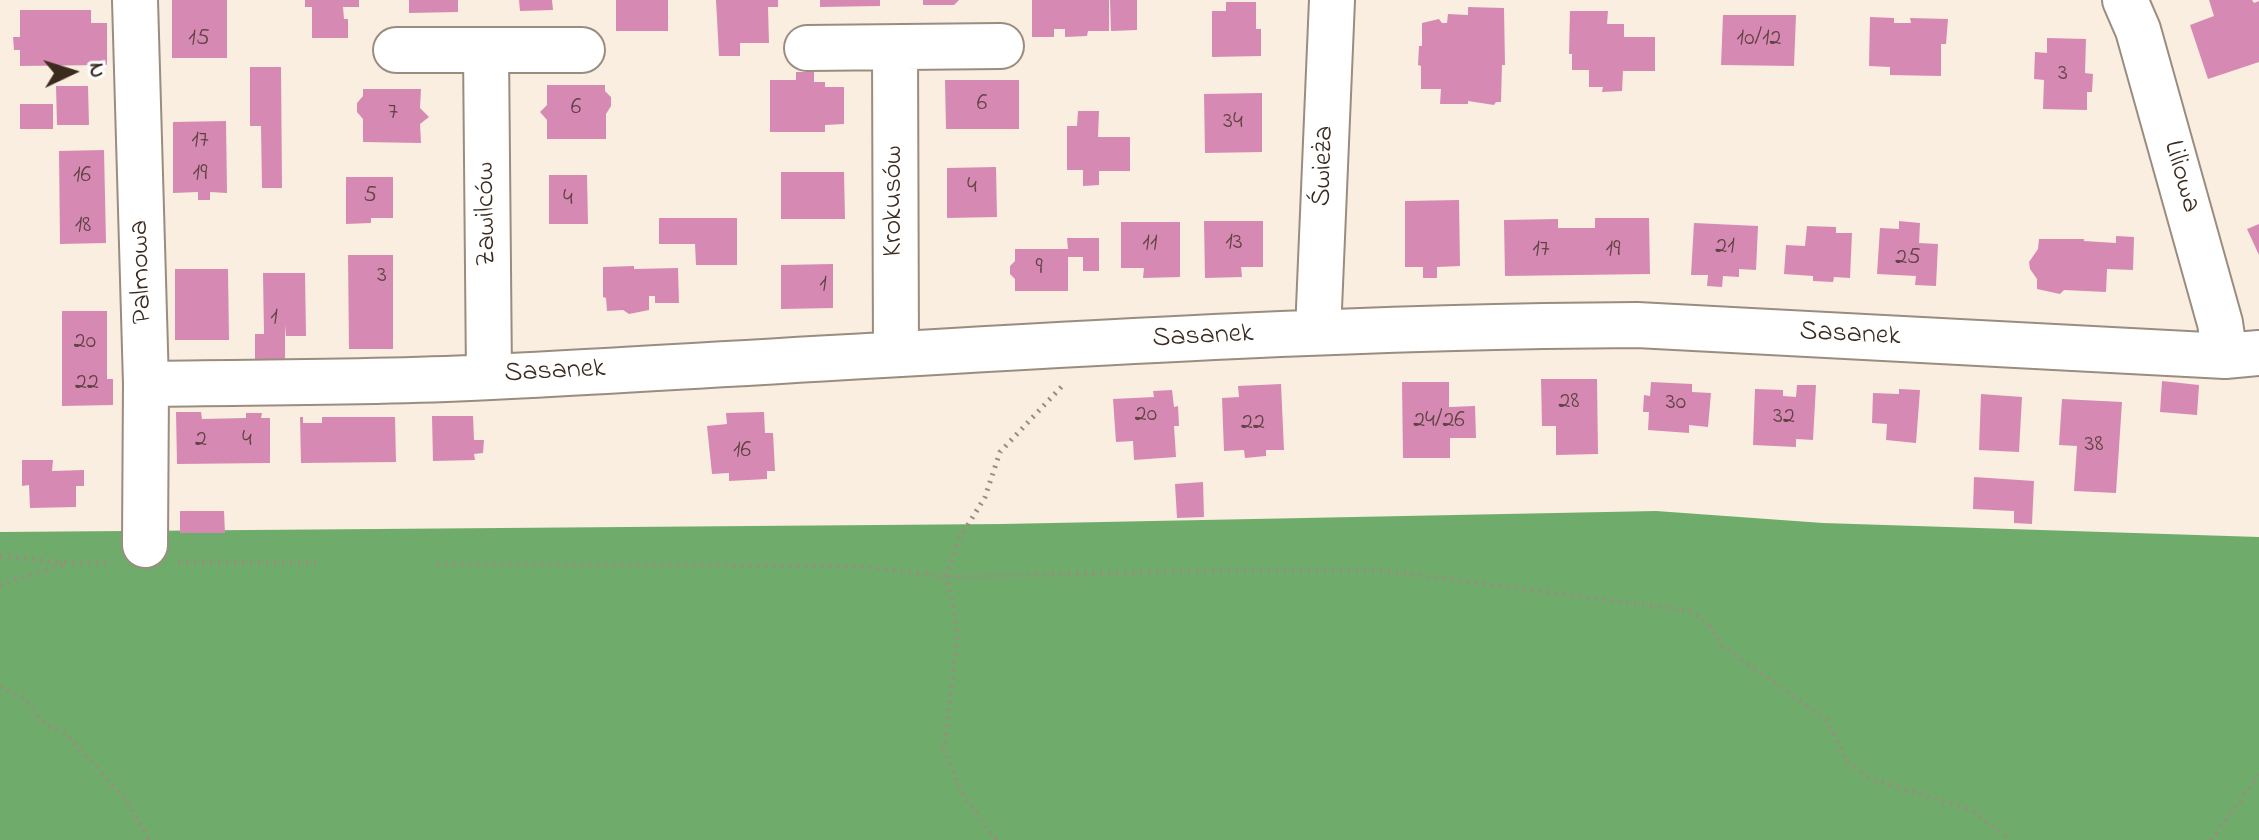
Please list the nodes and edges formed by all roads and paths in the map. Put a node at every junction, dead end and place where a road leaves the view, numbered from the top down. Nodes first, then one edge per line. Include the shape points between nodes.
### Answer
1 (135, 0) edge
2 (1332, 0) edge
3 (2125, 0) edge
4 (1001, 46) dead end
5 (807, 48) dead end
6 (895, 48) junction
7 (396, 50) dead end
8 (486, 50) junction
9 (582, 50) dead end
10 (1318, 332) junction
11 (1074, 345) junction
12 (896, 354) junction
13 (2242, 355) edge
14 (489, 377) junction
15 (146, 384) junction
16 (0, 556) edge
17 (144, 557) junction
18 (68, 563) junction
19 (317, 563) dead end
20 (437, 564) dead end
21 (946, 577) junction
22 (0, 586) edge
23 (0, 687) edge
24 (2259, 775) edge
25 (149, 840) edge
26 (996, 840) edge
27 (2010, 840) edge
28 (2211, 840) edge

1 - 15 street, Palmowa
2 - 10 street, Świeża
3 - 13 street, Liliowa via 2138,30 2220,323
4 - 6 street
5 - 6 street
6 - 12 street, Krokusów
7 - 8 street
8 - 9 street
8 - 14 street, Zawilców
10 - 11 street, Sasanek
10 - 13 street, Sasanek via 1637,325
11 - 12 street, Sasanek
11 - 21 path via 1071,377 1000,452 985,497 958,541
12 - 14 street, Sasanek
14 - 15 street, Sasanek
15 - 17 street, Palmowa
16 - 18 path
17 - 18 path
17 - 19 path
18 - 22 path
20 - 21 path via 859,566
21 - 26 path via 957,639 944,750 962,793
21 - 27 path via 1381,570 1690,611 1707,622 1722,646 1826,719 1848,762 1869,778 1972,810
23 - 25 path via 24,698 45,725 64,732 127,801
24 - 28 path

